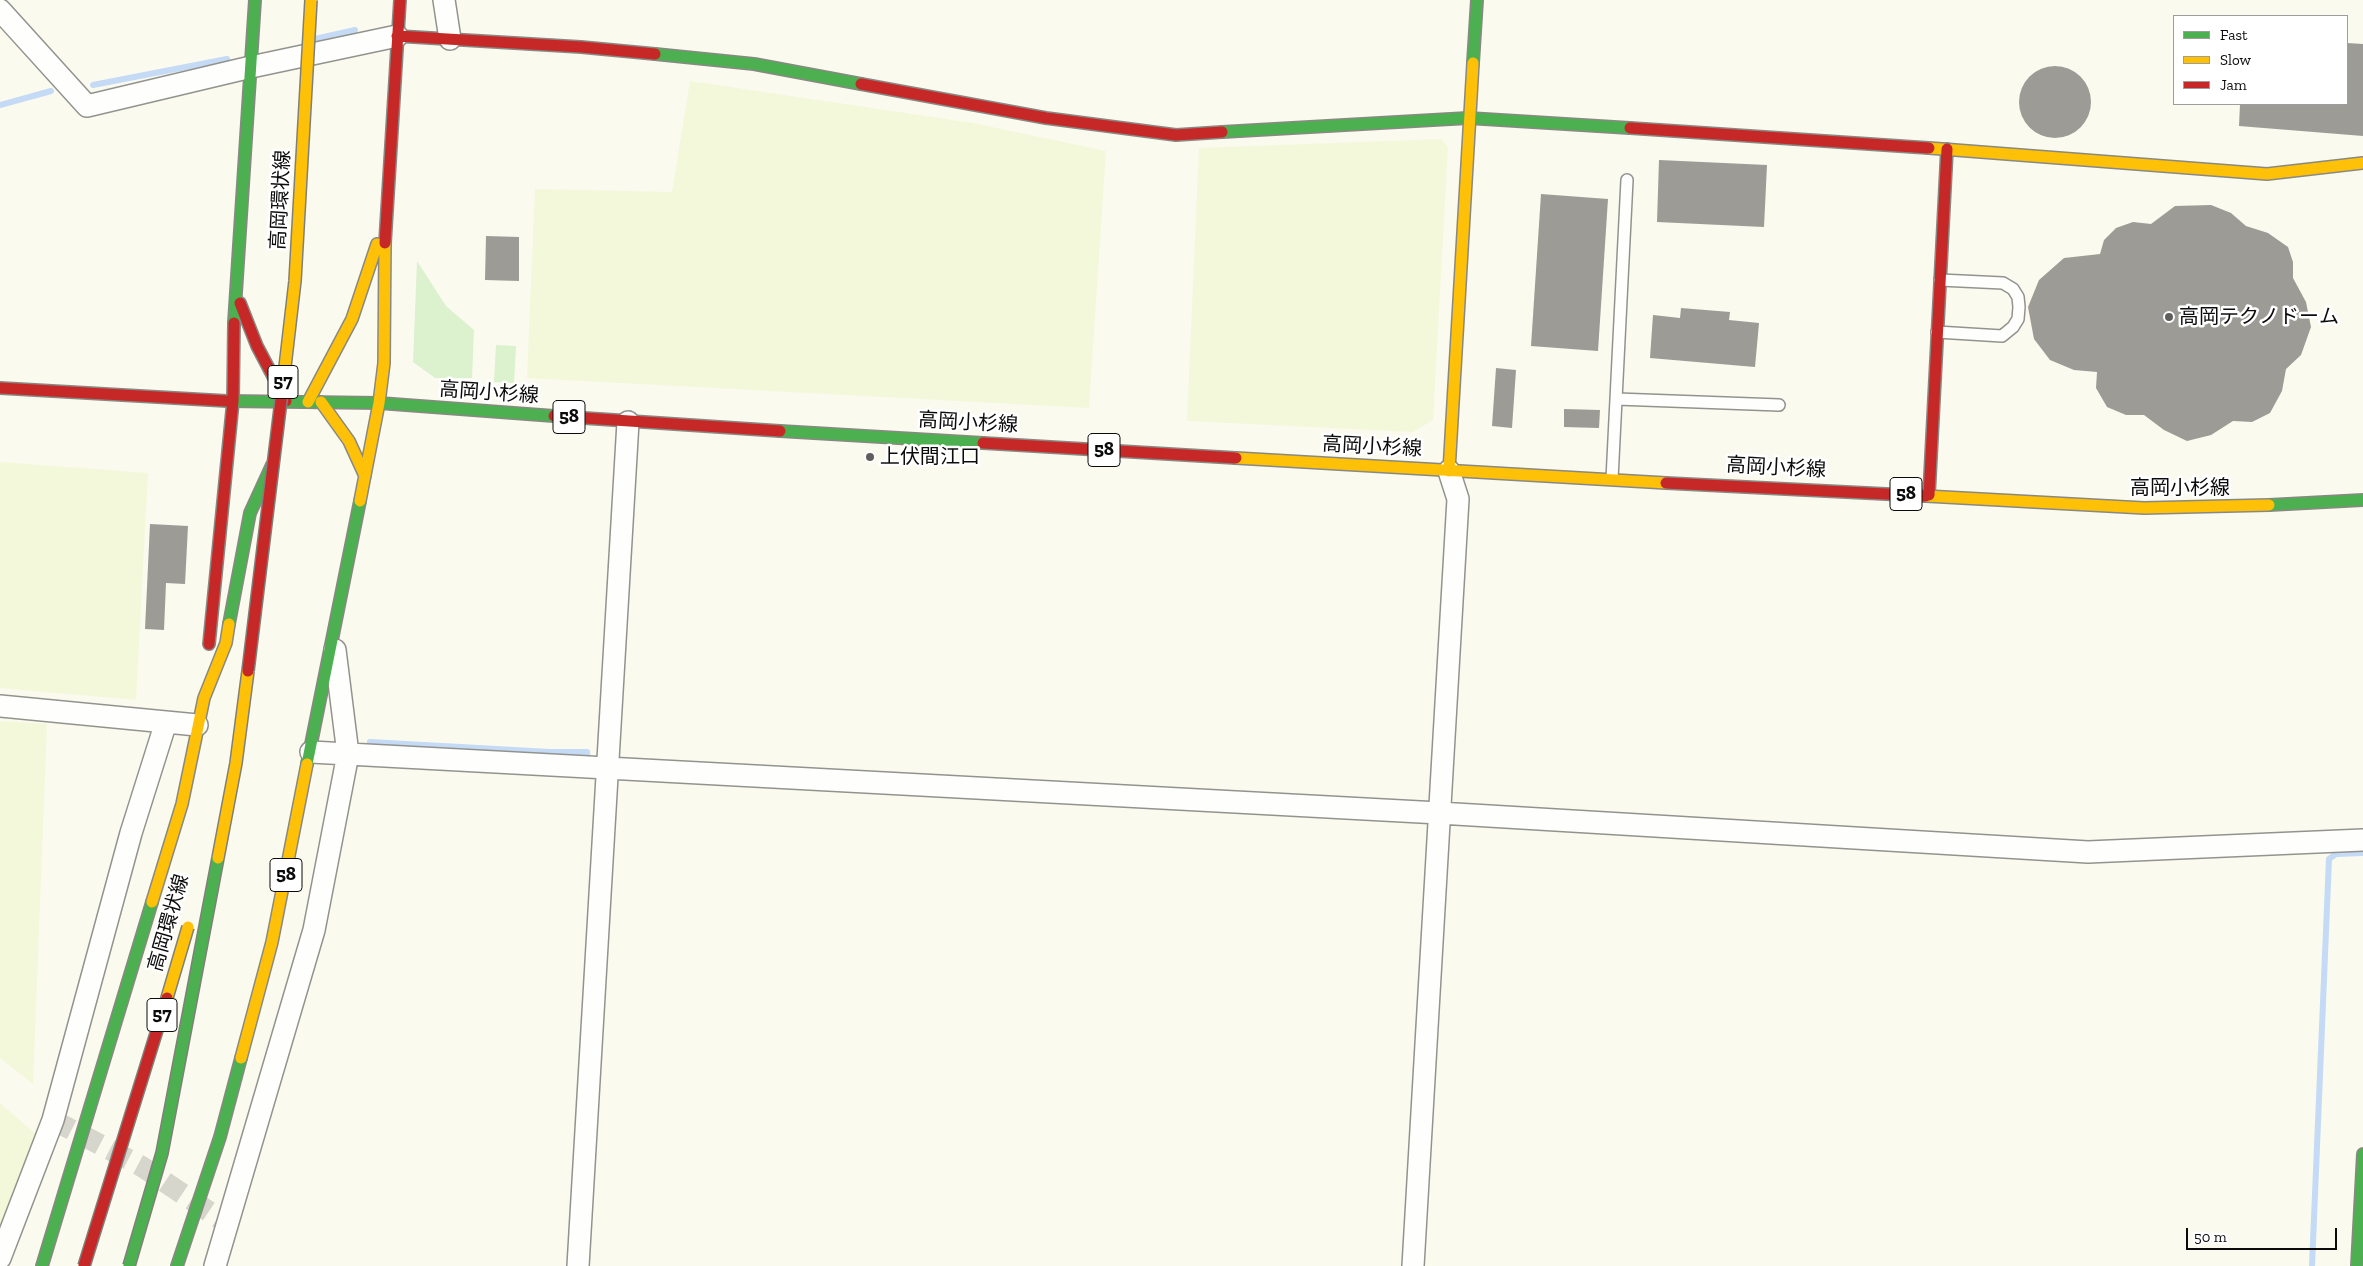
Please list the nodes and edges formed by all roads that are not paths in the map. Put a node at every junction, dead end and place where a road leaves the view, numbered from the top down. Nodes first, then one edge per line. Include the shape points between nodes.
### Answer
1 (255, 0) edge
2 (310, 0) edge
3 (400, 0) edge
4 (444, 0) edge
5 (1477, 0) edge
6 (0, 10) edge
7 (397, 36) junction
8 (450, 39) junction
9 (251, 67) junction
10 (1468, 118) junction
11 (1947, 150) junction
12 (2363, 163) edge
13 (1627, 180) dead end
14 (386, 217) junction
15 (1940, 280) junction
16 (235, 290) junction
17 (1937, 332) junction
18 (0, 388) edge
19 (1617, 399) junction
20 (233, 401) junction
21 (321, 402) junction
22 (379, 403) junction
23 (1779, 405) dead end
24 (296, 407) junction
25 (628, 422) junction
26 (1449, 470) junction
27 (365, 476) junction
28 (1612, 479) junction
29 (1928, 495) junction
30 (2363, 500) edge
31 (333, 632) junction
32 (204, 698) junction
33 (0, 706) edge
34 (166, 722) junction
35 (197, 724) junction
36 (311, 752) junction
37 (348, 754) junction
38 (236, 763) junction
39 (606, 771) junction
40 (1439, 813) junction
41 (2363, 840) edge
42 (200, 884) dead end
43 (192, 912) dead end
44 (2363, 1154) edge
45 (2362, 1177) edge
46 (0, 1258) edge
47 (42, 1266) edge
48 (84, 1266) edge
49 (129, 1266) edge
50 (177, 1266) edge
51 (215, 1266) edge
52 (578, 1266) edge
53 (1414, 1266) edge
54 (2357, 1266) edge

1 - 9 main road
2 - 38 main road, 高岡環状線 / 57, bridge via 295,281
3 - 7 main road
4 - 8 street
5 - 10 main road
6 - 9 street via 87,106
7 - 8 main road
7 - 9 street
7 - 14 main road
8 - 10 main road via 581,47 754,64 1046,118 1176,135
9 - 16 main road
10 - 11 main road
10 - 26 main road
11 - 12 main road via 2267,174
11 - 15 main road
13 - 19 lane
14 - 22 main road via 384,363
14 - 24 main road via 352,319
15 - 17 main road
15 - 17 lane via 2003,282 2013,289 2019,307 2018,319 2002,336
16 - 20 main road
16 - 24 main road via 257,346
17 - 29 main road
18 - 20 main road, 57
19 - 23 lane
19 - 28 lane
20 - 24 main road, 57
20 - 32 main road
21 - 22 main road, 57
21 - 24 main road, 57
21 - 27 main road via 349,441
22 - 25 main road, 高岡小杉線 / 58
22 - 27 main road, 58
24 - 32 main road via 250,513 226,643
25 - 26 main road, 高岡小杉線 / 58
25 - 39 street
26 - 28 main road, 高岡小杉線 / 58
26 - 40 street via 1458,498
27 - 31 main road, 58
28 - 29 main road, 高岡小杉線 / 58
29 - 30 main road, 高岡小杉線 / 58 via 2144,508
31 - 36 main road, 58
31 - 37 street
32 - 35 main road
33 - 34 street
34 - 35 street
34 - 46 street via 131,834 53,1120
35 - 47 main road via 182,804
36 - 37 street
36 - 50 main road, 58 via 272,942 220,1137
37 - 39 street via 572,765
37 - 51 street via 314,930
38 - 42 main road, 高岡環状線 / 57, bridge
38 - 49 main road, 高岡環状線 / 57, bridge via 162,1153
39 - 40 street
39 - 52 street
40 - 41 street via 2088,852
40 - 53 street
43 - 48 main road, 高岡環状線 / 57, bridge
44 - 45 main road
45 - 54 main road

